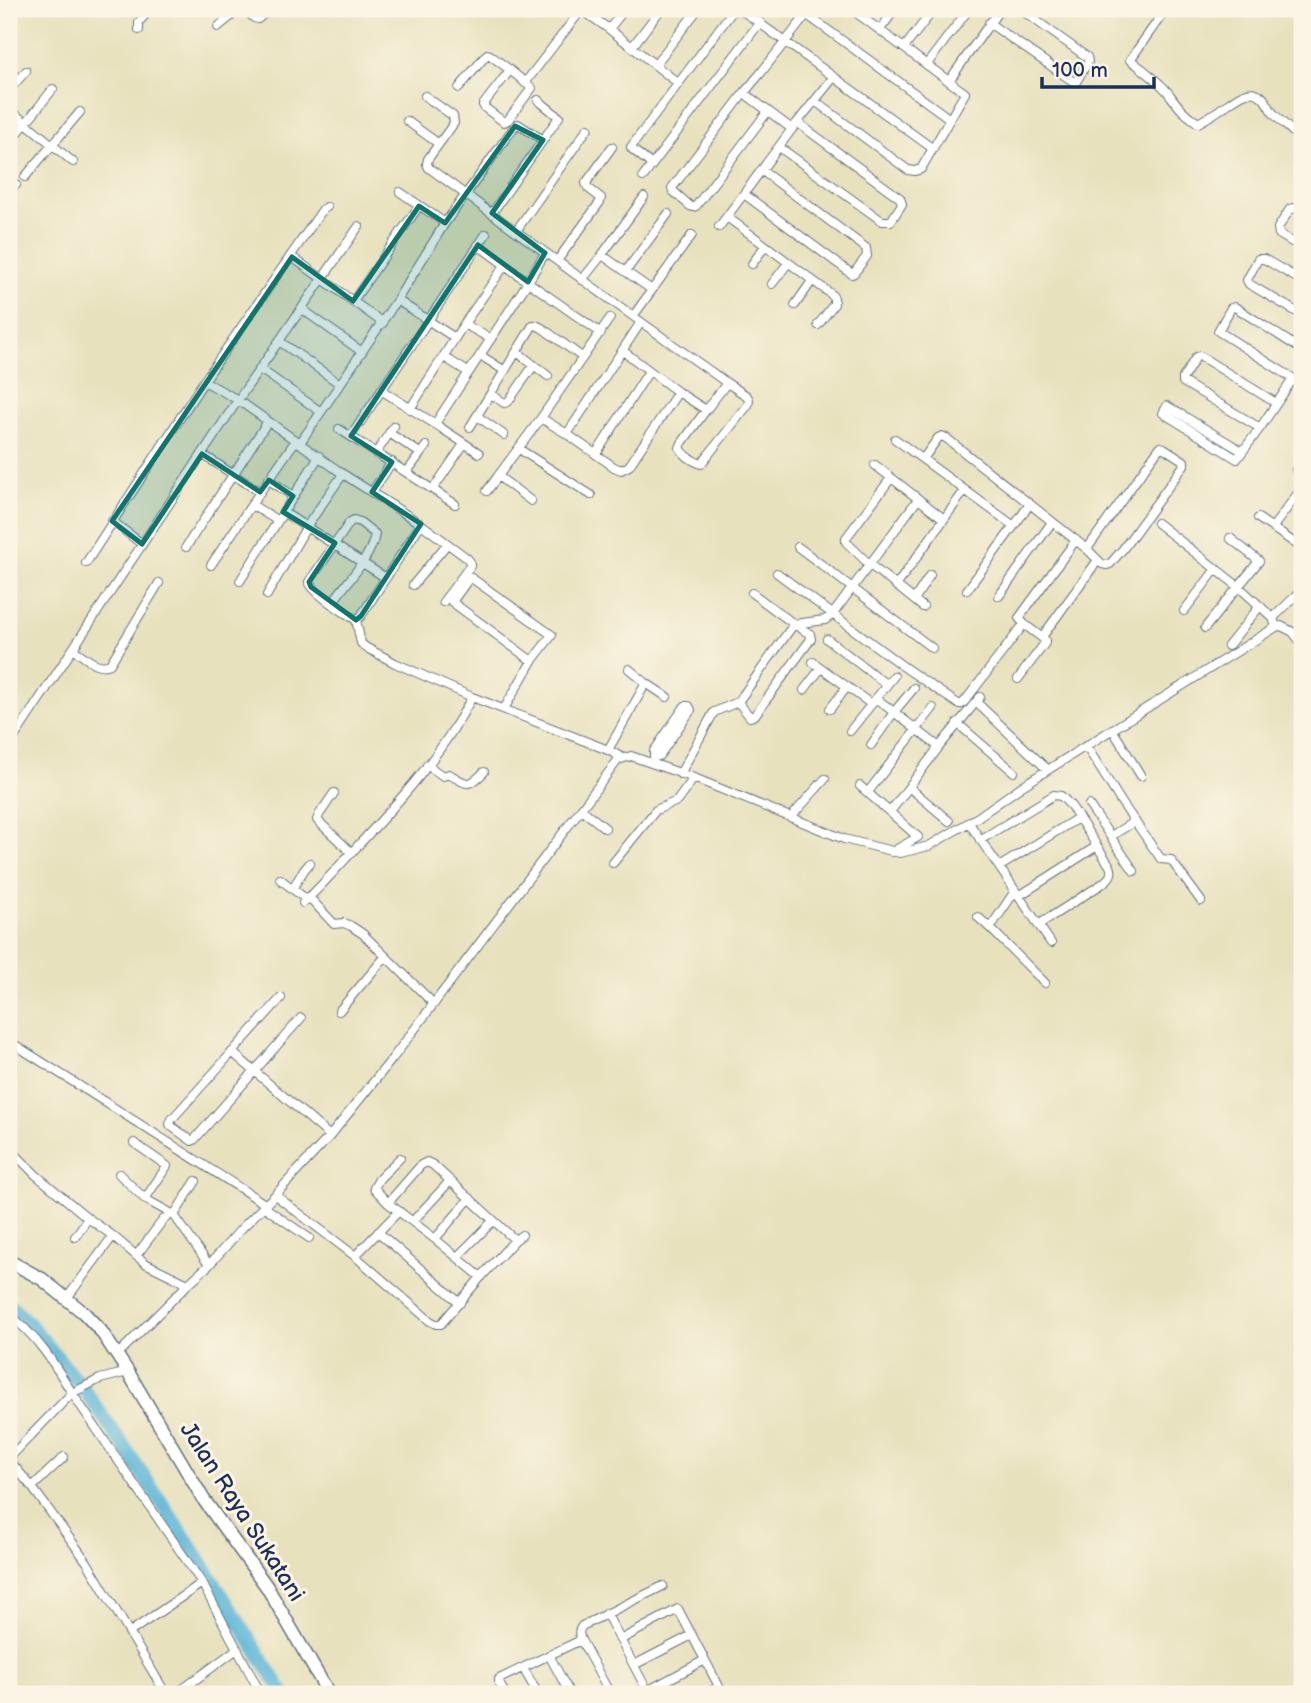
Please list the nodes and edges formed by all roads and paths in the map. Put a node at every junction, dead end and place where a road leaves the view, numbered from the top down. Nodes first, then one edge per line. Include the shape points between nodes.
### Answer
1 (150, 9) edge
2 (240, 9) edge
3 (245, 9) edge
4 (269, 9) edge
5 (582, 9) edge
6 (625, 9) edge
7 (661, 9) edge
8 (698, 9) edge
9 (734, 9) edge
10 (740, 9) edge
11 (895, 9) edge
12 (934, 9) edge
13 (969, 9) edge
14 (999, 9) edge
15 (1020, 9) edge
16 (1166, 9) edge
17 (855, 10) edge
18 (805, 11) edge
19 (760, 22) junction
20 (989, 23) junction
21 (218, 27) dead end
22 (609, 29) junction
23 (139, 30) dead end
24 (880, 30) junction
25 (785, 41) junction
26 (632, 47) junction
27 (904, 48) junction
28 (927, 64) junction
29 (655, 65) junction
30 (510, 70) junction
31 (26, 71) dead end
32 (833, 78) junction
33 (949, 80) junction
34 (525, 83) junction
35 (678, 83) junction
36 (459, 88) dead end
37 (53, 89) dead end
38 (9, 90) edge
39 (744, 93) junction
40 (425, 96) dead end
41 (538, 100) dead end
42 (815, 101) junction
43 (9, 109) edge
44 (768, 111) junction
45 (80, 112) dead end
46 (950, 119) junction
47 (407, 121) dead end
48 (25, 123) junction
49 (795, 126) junction
50 (588, 128) dead end
51 (543, 140) junction
52 (1302, 142) edge
53 (9, 144) edge
54 (439, 144) junction
55 (52, 145) junction
56 (612, 147) dead end
57 (779, 147) junction
58 (932, 148) junction
59 (73, 162) dead end
60 (652, 165) junction
61 (761, 170) junction
62 (25, 177) dead end
63 (643, 177) dead end
64 (400, 192) dead end
65 (744, 194) junction
66 (466, 195) junction
67 (644, 197) dead end
68 (419, 205) junction
69 (327, 207) dead end
70 (492, 213) junction
71 (1302, 213) edge
72 (668, 214) dead end
73 (727, 217) junction
74 (445, 223) junction
75 (359, 226) dead end
76 (719, 227) dead end
77 (516, 231) junction
78 (486, 234) dead end
79 (692, 235) dead end
80 (478, 245) junction
81 (765, 246) junction
82 (1302, 248) edge
83 (545, 253) junction
84 (602, 255) junction
85 (292, 257) junction
86 (557, 261) junction
87 (788, 263) junction
88 (752, 264) dead end
89 (505, 265) junction
90 (626, 271) junction
91 (323, 279) junction
92 (582, 280) junction
93 (812, 281) junction
94 (1302, 281) edge
95 (528, 282) junction
96 (772, 284) dead end
97 (652, 289) junction
98 (397, 300) junction
99 (353, 301) junction
100 (796, 305) dead end
101 (302, 309) junction
102 (1302, 315) edge
103 (610, 318) dead end
104 (638, 318) junction
105 (427, 320) junction
106 (383, 323) junction
107 (464, 324) junction
108 (818, 325) dead end
109 (601, 333) junction
110 (455, 338) junction
111 (491, 339) junction
112 (279, 341) junction
113 (1302, 350) edge
114 (622, 351) junction
115 (362, 352) junction
116 (517, 352) junction
117 (480, 355) junction
118 (444, 357) junction
119 (582, 357) junction
120 (534, 365) junction
121 (260, 369) junction
122 (505, 371) junction
123 (649, 371) junction
124 (468, 372) junction
125 (548, 376) dead end
126 (1293, 379) junction
127 (204, 381) junction
128 (727, 383) junction
129 (340, 384) junction
130 (1302, 384) edge
131 (381, 390) junction
132 (678, 392) junction
133 (491, 394) junction
134 (238, 400) junction
135 (1276, 404) junction
136 (410, 409) junction
137 (706, 410) junction
138 (321, 412) junction
139 (477, 416) junction
140 (541, 418) junction
141 (268, 421) junction
142 (435, 424) junction
143 (470, 427) dead end
144 (1260, 428) junction
145 (339, 429) dead end
146 (503, 435) dead end
147 (567, 435) junction
148 (351, 436) junction
149 (895, 439) dead end
150 (298, 442) junction
151 (464, 444) junction
152 (519, 449) junction
153 (1242, 451) junction
154 (376, 453) junction
155 (479, 453) dead end
156 (202, 454) junction
157 (596, 454) junction
158 (319, 456) junction
159 (923, 459) junction
160 (392, 463) junction
161 (875, 465) dead end
162 (407, 472) junction
163 (233, 474) junction
164 (343, 474) junction
165 (498, 476) junction
166 (891, 478) junction
167 (269, 480) junction
168 (1302, 488) edge
169 (433, 489) junction
170 (965, 490) junction
171 (487, 491) dead end
172 (260, 492) junction
173 (372, 492) junction
174 (591, 495) dead end
175 (293, 496) junction
176 (918, 499) junction
177 (531, 500) dead end
178 (456, 504) dead end
179 (1030, 504) junction
180 (252, 505) junction
181 (283, 512) junction
182 (1258, 518) dead end
183 (944, 519) junction
184 (278, 521) junction
185 (112, 522) junction
186 (1052, 522) junction
187 (1157, 523) dead end
188 (421, 524) junction
189 (307, 526) junction
190 (1014, 526) junction
191 (1273, 527) junction
192 (1230, 538) dead end
193 (1076, 540) junction
194 (335, 543) junction
195 (142, 544) junction
196 (447, 544) junction
197 (1301, 545) edge
198 (186, 547) dead end
199 (798, 547) dead end
200 (1087, 549) junction
201 (1098, 560) junction
202 (362, 561) junction
203 (86, 564) dead end
204 (869, 564) junction
205 (211, 565) dead end
206 (1216, 569) junction
207 (777, 573) dead end
208 (930, 575) dead end
209 (386, 578) junction
210 (240, 580) dead end
211 (159, 583) dead end
212 (413, 585) dead end
213 (897, 586) junction
214 (853, 587) junction
215 (1239, 587) junction
216 (967, 590) dead end
217 (1302, 590) edge
218 (752, 593) dead end
219 (267, 595) dead end
220 (999, 596) dead end
221 (914, 600) junction
222 (443, 602) dead end
223 (332, 603) junction
224 (1260, 606) junction
225 (923, 607) dead end
226 (1184, 611) dead end
227 (833, 614) junction
228 (356, 620) junction
229 (1275, 623) junction
230 (794, 624) junction
231 (1024, 624) junction
232 (1205, 628) dead end
233 (1041, 637) junction
234 (827, 639) dead end
235 (1302, 644) edge
236 (1228, 646) dead end
237 (73, 649) junction
238 (932, 649) dead end
239 (532, 661) junction
240 (629, 669) dead end
241 (894, 676) dead end
242 (1018, 679) dead end
243 (646, 683) junction
244 (887, 685) junction
245 (846, 688) junction
246 (914, 688) dead end
247 (804, 690) dead end
248 (472, 697) junction
249 (667, 697) dead end
250 (874, 701) junction
251 (738, 702) junction
252 (933, 708) dead end
253 (504, 709) junction
254 (830, 709) dead end
255 (894, 712) junction
256 (957, 723) junction
257 (917, 729) junction
258 (1112, 729) junction
259 (850, 731) dead end
260 (9, 744) edge
261 (872, 745) dead end
262 (1086, 746) junction
263 (939, 747) junction
264 (608, 750) junction
265 (623, 758) junction
266 (652, 760) junction
267 (427, 765) junction
268 (1048, 770) junction
269 (484, 772) dead end
270 (1014, 772) dead end
271 (680, 774) junction
272 (1141, 776) dead end
273 (694, 778) junction
274 (825, 779) dead end
275 (860, 786) dead end
276 (910, 788) junction
277 (868, 792) junction
278 (334, 793) dead end
279 (1089, 806) dead end
280 (581, 809) junction
281 (890, 812) junction
282 (791, 817) junction
283 (1079, 818) junction
284 (949, 821) dead end
285 (1135, 821) junction
286 (969, 823) junction
287 (604, 828) dead end
288 (1111, 836) junction
289 (981, 839) junction
290 (1097, 846) junction
291 (351, 852) junction
292 (892, 852) junction
293 (310, 863) dead end
294 (613, 863) dead end
295 (999, 867) junction
296 (1134, 871) dead end
297 (280, 879) dead end
298 (292, 889) junction
299 (1017, 893) junction
300 (306, 900) junction
301 (1201, 901) dead end
302 (978, 917) dead end
303 (1038, 925) junction
304 (990, 928) junction
305 (1051, 943) dead end
306 (386, 957) junction
307 (1045, 983) dead end
308 (281, 998) dead end
309 (434, 1004) junction
310 (339, 1011) dead end
311 (301, 1018) dead end
312 (9, 1041) edge
313 (232, 1052) junction
314 (255, 1072) junction
315 (330, 1136) junction
316 (134, 1143) dead end
317 (9, 1148) edge
318 (400, 1158) dead end
319 (119, 1174) dead end
320 (196, 1181) dead end
321 (450, 1181) junction
322 (275, 1195) junction
323 (470, 1198) junction
324 (145, 1199) junction
325 (388, 1203) junction
326 (264, 1205) junction
327 (399, 1211) junction
328 (173, 1214) junction
329 (88, 1219) junction
330 (413, 1221) junction
331 (493, 1221) junction
332 (378, 1232) junction
333 (113, 1236) junction
334 (75, 1237) dead end
335 (309, 1238) dead end
336 (435, 1239) junction
337 (136, 1255) junction
338 (355, 1256) junction
339 (457, 1257) junction
340 (9, 1261) edge
341 (209, 1265) junction
342 (481, 1277) junction
343 (188, 1284) junction
344 (67, 1298) junction
345 (460, 1303) junction
346 (9, 1315) edge
347 (117, 1355) junction
348 (128, 1372) junction
349 (75, 1391) junction
350 (64, 1457) dead end
351 (9, 1459) edge
352 (32, 1487) junction
353 (202, 1583) junction
354 (663, 1586) dead end
355 (606, 1613) junction
356 (130, 1632) junction
357 (692, 1635) junction
358 (581, 1640) junction
359 (620, 1640) junction
360 (237, 1649) junction
361 (549, 1655) junction
362 (705, 1660) junction
363 (634, 1665) junction
364 (523, 1668) junction
365 (721, 1691) edge
366 (258, 1693) edge
367 (648, 1693) edge
368 (166, 1694) edge
369 (176, 1694) edge
370 (329, 1694) edge
371 (505, 1694) edge
372 (538, 1694) edge
373 (570, 1694) edge
374 (610, 1694) edge
375 (705, 1694) edge

1 - 23 street via 139,22
2 - 21 street
3 - 4 street via 258,19
5 - 22 street
5 - 34 street
6 - 22 street
7 - 26 street
8 - 29 street
9 - 35 street
10 - 19 street
11 - 24 street
12 - 27 street
13 - 28 street
14 - 20 street
15 - 20 street via 1087,57 1076,82
16 - 52 street via 1130,60 1183,112 1198,123 1233,98 1255,93
17 - 24 street
18 - 25 street
18 - 46 street
19 - 25 street
19 - 60 street
20 - 33 street
22 - 26 street
24 - 27 street
25 - 32 street
25 - 39 street
26 - 29 street
27 - 28 street
28 - 33 street
29 - 35 street
30 - 34 street
30 - 34 street via 483,105 500,121 508,120 532,88
30 - 36 street via 486,54
31 - 38 street
32 - 42 street
32 - 58 street
33 - 46 street via 965,93
35 - 60 street via 631,147
37 - 48 street
39 - 44 street
39 - 44 street via 672,188 690,206 696,206
40 - 54 street via 455,119
41 - 51 street via 561,114
42 - 49 street
42 - 58 street via 908,170 921,169
43 - 48 street
44 - 49 street
45 - 55 street
46 - 58 street
47 - 54 street
48 - 53 street
48 - 55 street
49 - 57 street
49 - 57 street via 900,198 902,204 891,221 882,221
50 - 77 street
51 - 66 street via 518,124 514,126
51 - 70 street
54 - 66 street via 428,159 429,168
55 - 59 street
55 - 62 street
56 - 86 street via 586,183 600,202
57 - 61 street
60 - 63 street
61 - 65 street
61 - 65 street via 866,248 867,256 850,274
64 - 68 street
65 - 73 street
66 - 70 street
66 - 74 street
67 - 84 street
68 - 74 street
68 - 99 street
69 - 85 street
70 - 77 street
71 - 82 street via 1290,209 1278,228 1279,234
72 - 90 street
73 - 76 street
73 - 81 street
74 - 98 street
75 - 91 street
77 - 83 street
78 - 80 street
79 - 97 street
80 - 89 street
80 - 105 street
81 - 87 street
81 - 88 street
83 - 86 street
83 - 95 street
84 - 90 street
84 - 92 street
85 - 91 street
85 - 127 street
86 - 92 street
87 - 93 street
87 - 96 street
89 - 95 street
89 - 107 street
90 - 97 street
91 - 99 street
91 - 101 street
92 - 104 street
93 - 100 street
93 - 108 street via 834,298
94 - 102 street via 1264,259 1258,259 1247,279
95 - 109 street
95 - 111 street
97 - 104 street
98 - 105 street
98 - 106 street
99 - 106 street
101 - 112 street
101 - 115 street
103 - 109 street
104 - 114 street
104 - 128 street
105 - 110 street
105 - 131 street
106 - 115 street
107 - 110 street
107 - 111 street
109 - 119 street
110 - 118 street
111 - 117 street
112 - 121 street
112 - 129 street
113 - 126 street via 1235,307 1218,331
114 - 123 street
114 - 147 street
115 - 129 street
116 - 119 street via 536,324
116 - 120 street
116 - 122 street
117 - 122 street
117 - 124 street
118 - 124 street
118 - 136 street
119 - 140 street
120 - 125 street
120 - 133 street via 508,402
121 - 134 street
121 - 138 street
122 - 133 street
123 - 132 street
123 - 157 street
124 - 142 street
126 - 130 street
126 - 135 street
127 - 134 street
127 - 185 street
128 - 137 street
128 - 137 street via 747,396 748,405 701,464 680,447
129 - 138 street
131 - 136 street
131 - 148 street
132 - 137 street
132 - 157 street via 629,466 621,470
133 - 139 street
134 - 141 street
134 - 156 street
135 - 144 street
135 - 144 street via 1196,357 1184,382
136 - 142 street
138 - 150 street
139 - 143 street
139 - 146 street
140 - 147 street
140 - 152 street
141 - 150 street
141 - 163 street
142 - 151 street
144 - 153 street
145 - 148 street
147 - 157 street
148 - 154 street
149 - 159 street
150 - 158 street
150 - 167 street
151 - 155 street
151 - 169 street
152 - 165 street
152 - 174 street
153 - 153 street via 1167,406 1163,413 1237,459
154 - 160 street
154 - 162 street via 391,429 423,450
156 - 163 street
156 - 195 street
158 - 164 street
158 - 175 street
159 - 170 street
159 - 179 street via 942,436
160 - 162 street
160 - 173 street
161 - 166 street
162 - 169 street
163 - 172 street
163 - 198 street
164 - 173 street
164 - 189 street
165 - 171 street
165 - 177 street
166 - 176 street
166 - 204 street via 846,538 847,545
167 - 172 street
167 - 175 street
168 - 191 street
169 - 178 street
170 - 183 street
170 - 190 street
172 - 180 street
173 - 188 street
175 - 181 street
176 - 183 street
176 - 204 street
179 - 186 street
179 - 190 street
180 - 184 street
180 - 205 street
181 - 184 street
181 - 189 street
182 - 191 street
183 - 213 street
184 - 210 street
185 - 195 street
185 - 203 street
186 - 193 street
186 - 220 street
187 - 206 street
188 - 196 street
188 - 209 street
189 - 194 street
189 - 219 street
190 - 216 street
191 - 197 street
192 - 215 street via 1259,561
193 - 200 street
193 - 231 street via 1019,618
194 - 202 street
194 - 202 street via 350,522 360,522 375,534
194 - 223 street via 309,582
195 - 237 street
196 - 212 street
196 - 222 street via 467,558 470,566
199 - 214 street
200 - 201 street
200 - 201 street via 1160,447 1184,461 1115,560 1107,565
201 - 233 street
202 - 209 street
202 - 223 street
204 - 213 street
204 - 214 street
206 - 215 street
206 - 226 street
207 - 227 street
208 - 221 street
209 - 228 street
211 - 237 street via 110,664 99,666
213 - 221 street
214 - 227 street
214 - 238 street
215 - 224 street
215 - 232 street
217 - 229 street
218 - 230 street
221 - 225 street
223 - 228 street
224 - 229 street
224 - 236 street
227 - 230 street via 825,620
227 - 231 street via 958,704
228 - 248 street via 365,648
229 - 235 street via 1293,632
229 - 258 street
230 - 251 street
230 - 251 street via 810,634 808,644 755,715 750,717
231 - 233 street
233 - 242 street via 1045,643
234 - 244 street
237 - 260 street
239 - 239 street via 452,602 470,577 552,635
239 - 253 street
240 - 243 street
241 - 244 street
243 - 249 street
243 - 264 street
244 - 250 street
245 - 247 street via 817,665
245 - 250 street
245 - 254 street
246 - 255 street
248 - 253 street
248 - 267 street via 446,743
250 - 255 street
250 - 259 street
251 - 271 street via 714,712
252 - 257 street
253 - 264 street
255 - 257 street
255 - 261 street
256 - 263 street
256 - 268 street via 978,699
256 - 270 street
257 - 263 street
257 - 277 street
258 - 262 street
258 - 272 street
262 - 268 street
262 - 285 street
263 - 276 street
264 - 265 street
265 - 266 street
265 - 280 street
266 - 266 street via 654,751 689,706 691,710
266 - 271 street
267 - 269 street via 469,785
267 - 291 street
268 - 286 street
271 - 273 street
273 - 282 street
273 - 294 street via 677,801 656,810
274 - 282 street
275 - 277 street
276 - 281 street
276 - 284 street
277 - 281 street
278 - 291 street via 317,820
279 - 288 street
280 - 287 street
280 - 309 street
281 - 292 street via 918,837
282 - 292 street
283 - 289 street via 1065,798 1054,795
283 - 290 street
283 - 295 street
285 - 288 street
285 - 301 street via 1161,859 1171,860
286 - 289 street
286 - 292 street via 929,846
288 - 296 street
289 - 295 street
290 - 299 street
290 - 303 street via 1111,870 1110,877
291 - 300 street
293 - 298 street
295 - 299 street
297 - 298 street
298 - 300 street
299 - 303 street
299 - 304 street
300 - 306 street via 334,924 344,923 363,934
302 - 304 street
303 - 305 street
304 - 307 street
306 - 309 street
306 - 310 street
308 - 313 street
309 - 315 street
311 - 314 street
312 - 326 street
313 - 314 street
313 - 314 street via 172,1119 171,1126 194,1140
314 - 315 street
315 - 322 street
316 - 324 street via 167,1166
317 - 329 street
318 - 325 street via 374,1188
319 - 324 street
320 - 328 street
321 - 323 street
321 - 325 street via 427,1162
321 - 330 street
322 - 326 street
322 - 338 street
323 - 331 street
323 - 336 street
324 - 328 street
325 - 327 street
326 - 335 street
326 - 341 street
327 - 330 street
327 - 332 street
328 - 337 street
328 - 341 street
329 - 333 street
329 - 334 street
330 - 336 street
331 - 339 street
331 - 342 street via 518,1237
332 - 338 street
332 - 345 street
333 - 337 street
333 - 344 street
336 - 339 street
337 - 343 street
338 - 345 street via 436,1324
339 - 342 street
340 - 344 main road, Jalan Raya Sukatani
341 - 343 street
342 - 345 street
343 - 347 street
344 - 347 main road, Jalan Raya Sukatani via 101,1331
346 - 349 street
347 - 348 main road, Jalan Raya Sukatani
348 - 349 street
348 - 370 main road, Jalan Raya Sukatani via 204,1500 267,1587
349 - 351 street
349 - 353 street
350 - 352 street
351 - 352 street
352 - 356 street via 88,1562
353 - 356 street
353 - 360 street
354 - 355 street
355 - 358 street via 582,1626
355 - 359 street
356 - 368 street
357 - 359 street via 678,1609
357 - 362 street
357 - 363 street
358 - 361 street
358 - 374 street
359 - 363 street
360 - 366 street
360 - 369 street
361 - 364 street
361 - 373 street
362 - 365 street
362 - 367 street
363 - 367 street
364 - 371 street via 499,1679
364 - 372 street
365 - 375 street

